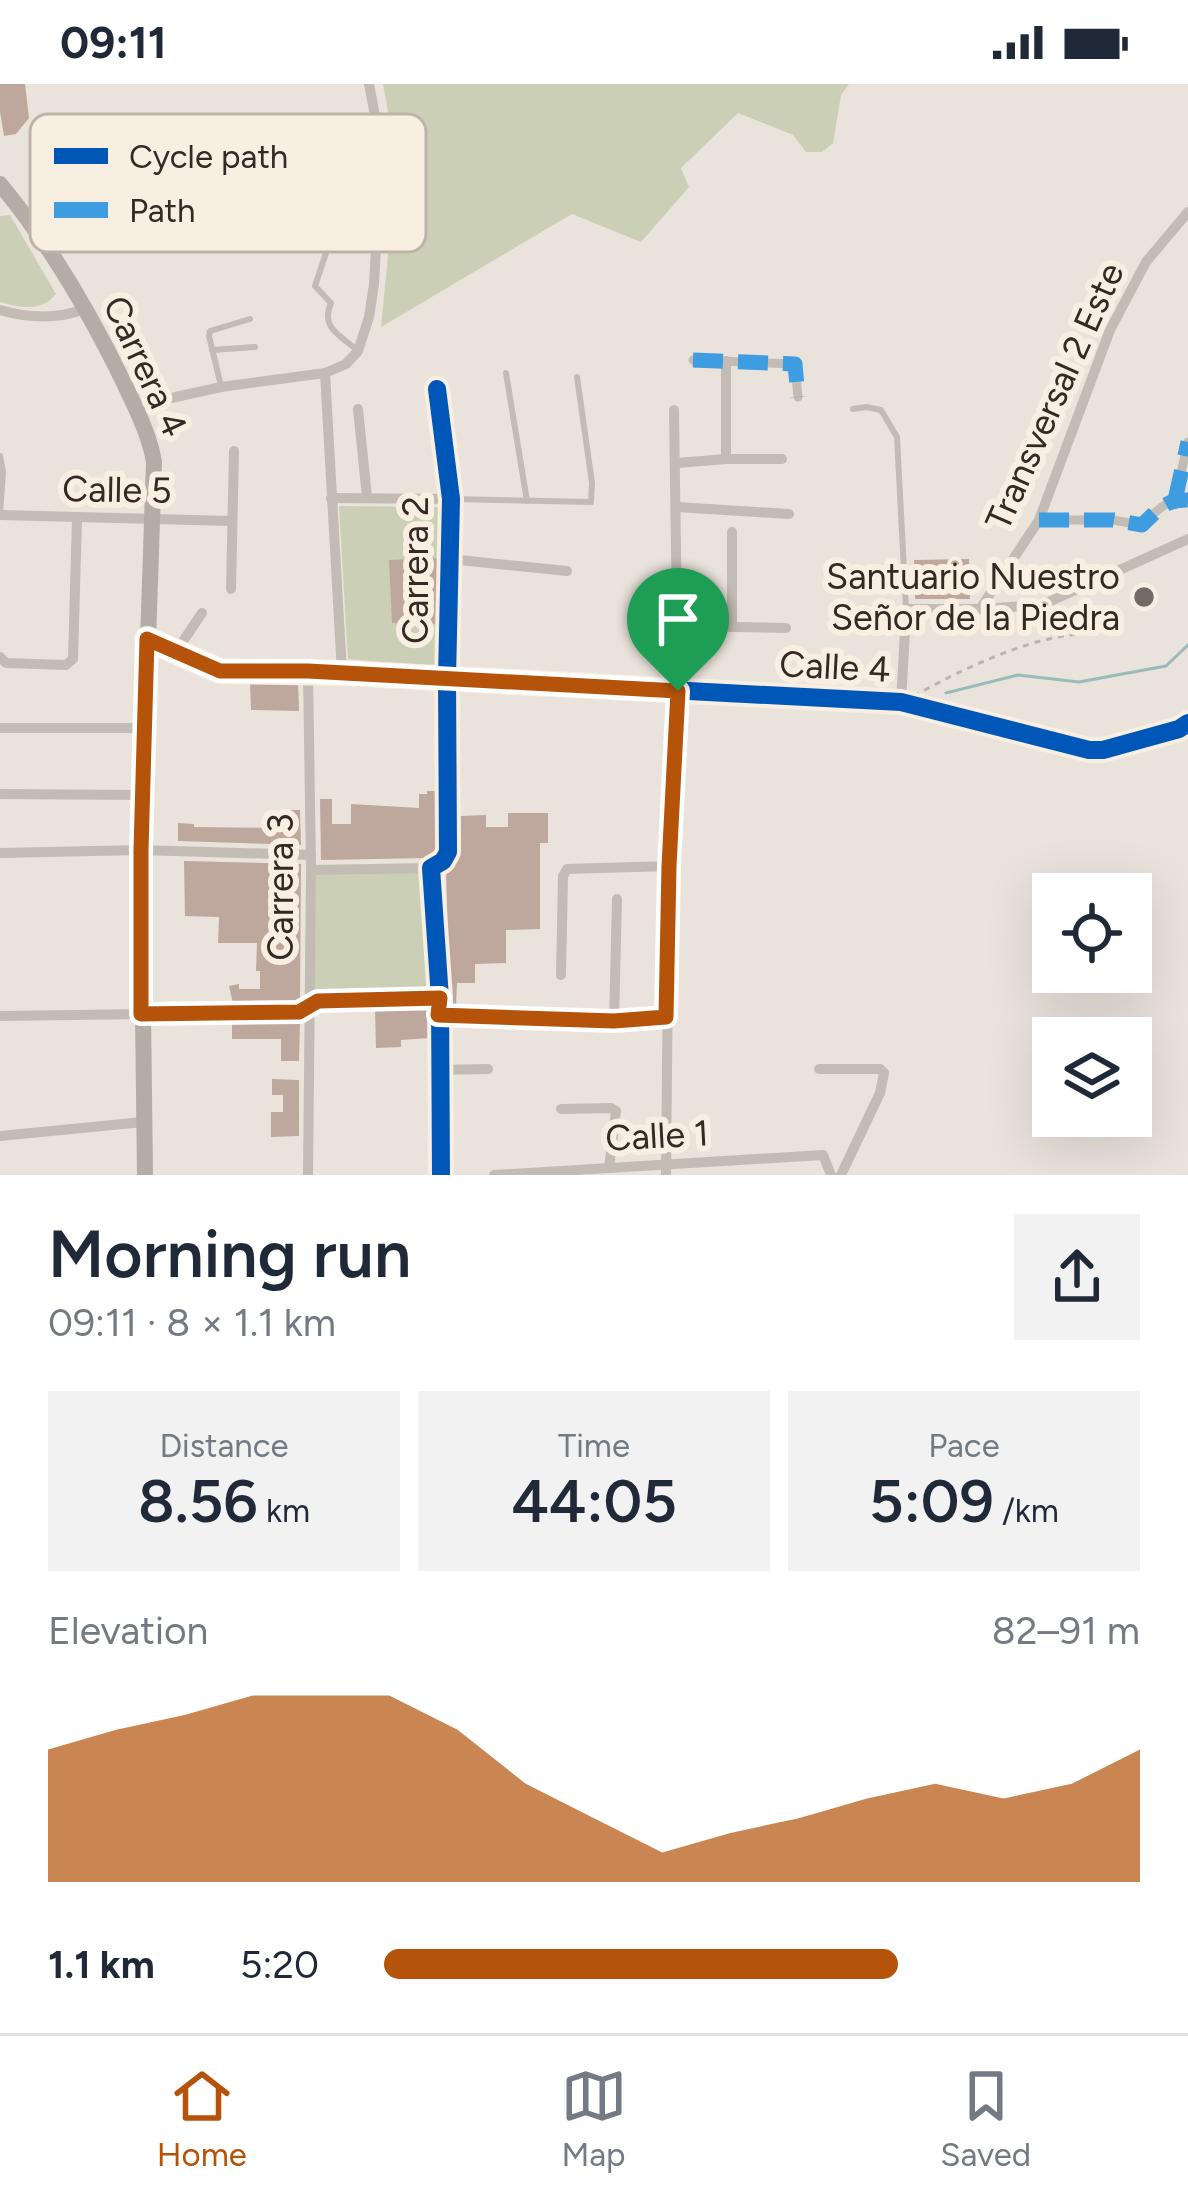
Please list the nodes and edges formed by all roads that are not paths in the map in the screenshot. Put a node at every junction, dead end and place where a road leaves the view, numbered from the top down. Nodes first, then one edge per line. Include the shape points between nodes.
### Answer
1 (369, 84) edge
2 (375, 114) edge
3 (0, 184) edge
4 (0, 210) edge
5 (21, 210) junction
6 (1188, 212) edge
7 (30, 224) edge
8 (48, 252) edge
9 (325, 252) edge
10 (376, 252) edge
11 (85, 309) junction
12 (0, 310) edge
13 (250, 319) dead end
14 (255, 347) dead end
15 (212, 350) junction
16 (358, 351) junction
17 (693, 360) dead end
18 (725, 361) junction
19 (506, 373) dead end
20 (325, 374) junction
21 (577, 377) dead end
22 (221, 387) junction
23 (437, 389) dead end
24 (798, 397) dead end
25 (135, 406) junction
26 (358, 409) dead end
27 (674, 410) dead end
28 (853, 410) dead end
29 (1188, 442) edge
30 (234, 452) dead end
31 (0, 456) edge
32 (726, 459) junction
33 (782, 460) dead end
34 (677, 463) junction
35 (367, 497) junction
36 (331, 498) junction
37 (451, 500) junction
38 (1175, 500) junction
39 (1188, 500) edge
40 (527, 501) junction
41 (676, 507) junction
42 (0, 514) edge
43 (789, 514) dead end
44 (76, 519) junction
45 (150, 519) junction
46 (1040, 520) junction
47 (232, 521) junction
48 (732, 532) dead end
49 (1188, 539) edge
50 (450, 559) junction
51 (567, 571) dead end
52 (231, 589) dead end
53 (980, 609) junction
54 (202, 613) dead end
55 (906, 613) junction
56 (677, 626) junction
57 (732, 626) junction
58 (786, 628) dead end
59 (147, 639) junction
60 (175, 653) junction
61 (1, 659) edge
62 (308, 671) junction
63 (342, 673) junction
64 (447, 678) junction
65 (678, 691) junction
66 (901, 702) junction
67 (1188, 723) edge
68 (0, 728) edge
69 (146, 728) junction
70 (0, 794) edge
71 (143, 795) junction
72 (141, 850) junction
73 (0, 853) edge
74 (311, 855) junction
75 (669, 866) junction
76 (431, 868) junction
77 (311, 869) junction
78 (617, 899) dead end
79 (560, 975) dead end
80 (440, 998) junction
81 (308, 1007) junction
82 (141, 1014) junction
83 (438, 1015) junction
84 (0, 1016) edge
85 (666, 1017) junction
86 (614, 1021) junction
87 (488, 1069) dead end
88 (819, 1069) dead end
89 (439, 1070) junction
90 (561, 1109) dead end
91 (143, 1122) junction
92 (0, 1136) edge
93 (609, 1168) junction
94 (666, 1170) edge
95 (145, 1175) edge
96 (308, 1175) edge
97 (441, 1175) edge
98 (494, 1175) edge
99 (831, 1175) edge
100 (841, 1175) edge

1 - 2 street
3 - 5 main road, Carrera 4
4 - 5 lane
5 - 7 main road, Carrera 4
6 - 46 street, Transversal 2 Este via 1146,262 1110,330
8 - 11 main road, Carrera 4
9 - 16 lane via 315,286 331,303 326,322
10 - 16 street
11 - 12 street via 61,316
11 - 25 main road, Carrera 4
13 - 15 lane via 210,331
14 - 15 lane
15 - 22 lane
16 - 20 street
17 - 18 street
18 - 24 street via 795,364
18 - 32 street
19 - 40 lane
20 - 22 street
20 - 36 street
21 - 40 lane via 591,502
22 - 25 street
23 - 37 street, Carrera 2
25 - 45 main road, Carrera 4 via 154,462
26 - 35 street
27 - 34 street
28 - 55 lane via 881,410 897,437
29 - 38 street
30 - 47 street
31 - 42 lane
32 - 33 street
32 - 34 street
34 - 41 street
35 - 36 street
35 - 37 street
36 - 63 street
37 - 40 lane
37 - 50 street, Carrera 2
38 - 39 street
38 - 46 street via 1142,525
41 - 43 street
41 - 56 street
42 - 44 street, Calle 5
44 - 45 street, Calle 5
44 - 61 street via 73,658 46,665
45 - 47 street, Calle 5
45 - 59 main road, Carrera 4
46 - 53 street, Transversal 2 Este
47 - 52 street
48 - 57 street
49 - 53 street via 1042,605
50 - 51 street
50 - 64 street, Carrera 2
53 - 55 street
54 - 60 street
55 - 66 street
56 - 57 street
56 - 65 street
57 - 58 street
59 - 60 street, Calle 4
59 - 69 main road, Carrera 4
60 - 62 street, Calle 4 via 220,671
62 - 63 street, Calle 4
62 - 74 street, Carrera 3
63 - 64 street, Calle 4
64 - 65 street, Calle 4
64 - 76 street, Carrera 2 via 448,852
65 - 66 street, Calle 4
65 - 75 street
66 - 67 street, Calle 4 via 1089,750
68 - 69 street
69 - 71 main road, Carrera 4
70 - 71 street
71 - 72 main road, Carrera 4
72 - 73 street
72 - 74 street
72 - 82 main road, Carrera 4
74 - 77 street, Carrera 3
75 - 79 street via 568,869
75 - 85 street
76 - 77 street
76 - 80 street, Carrera 2
77 - 81 street, Carrera 3
78 - 86 street
80 - 81 street
80 - 83 street, Carrera 2
81 - 82 street
81 - 96 street, Carrera 3
82 - 84 street
82 - 91 main road, Carrera 4
83 - 86 street
83 - 89 street, Carrera 2
85 - 86 street
85 - 94 street
87 - 89 street
88 - 100 street via 880,1070 885,1077
89 - 97 street, Carrera 2
90 - 93 street via 616,1111
91 - 92 street
91 - 95 main road, Carrera 4
93 - 94 street, Calle 1
93 - 98 street, Calle 1
94 - 99 street, Calle 1 via 823,1155

